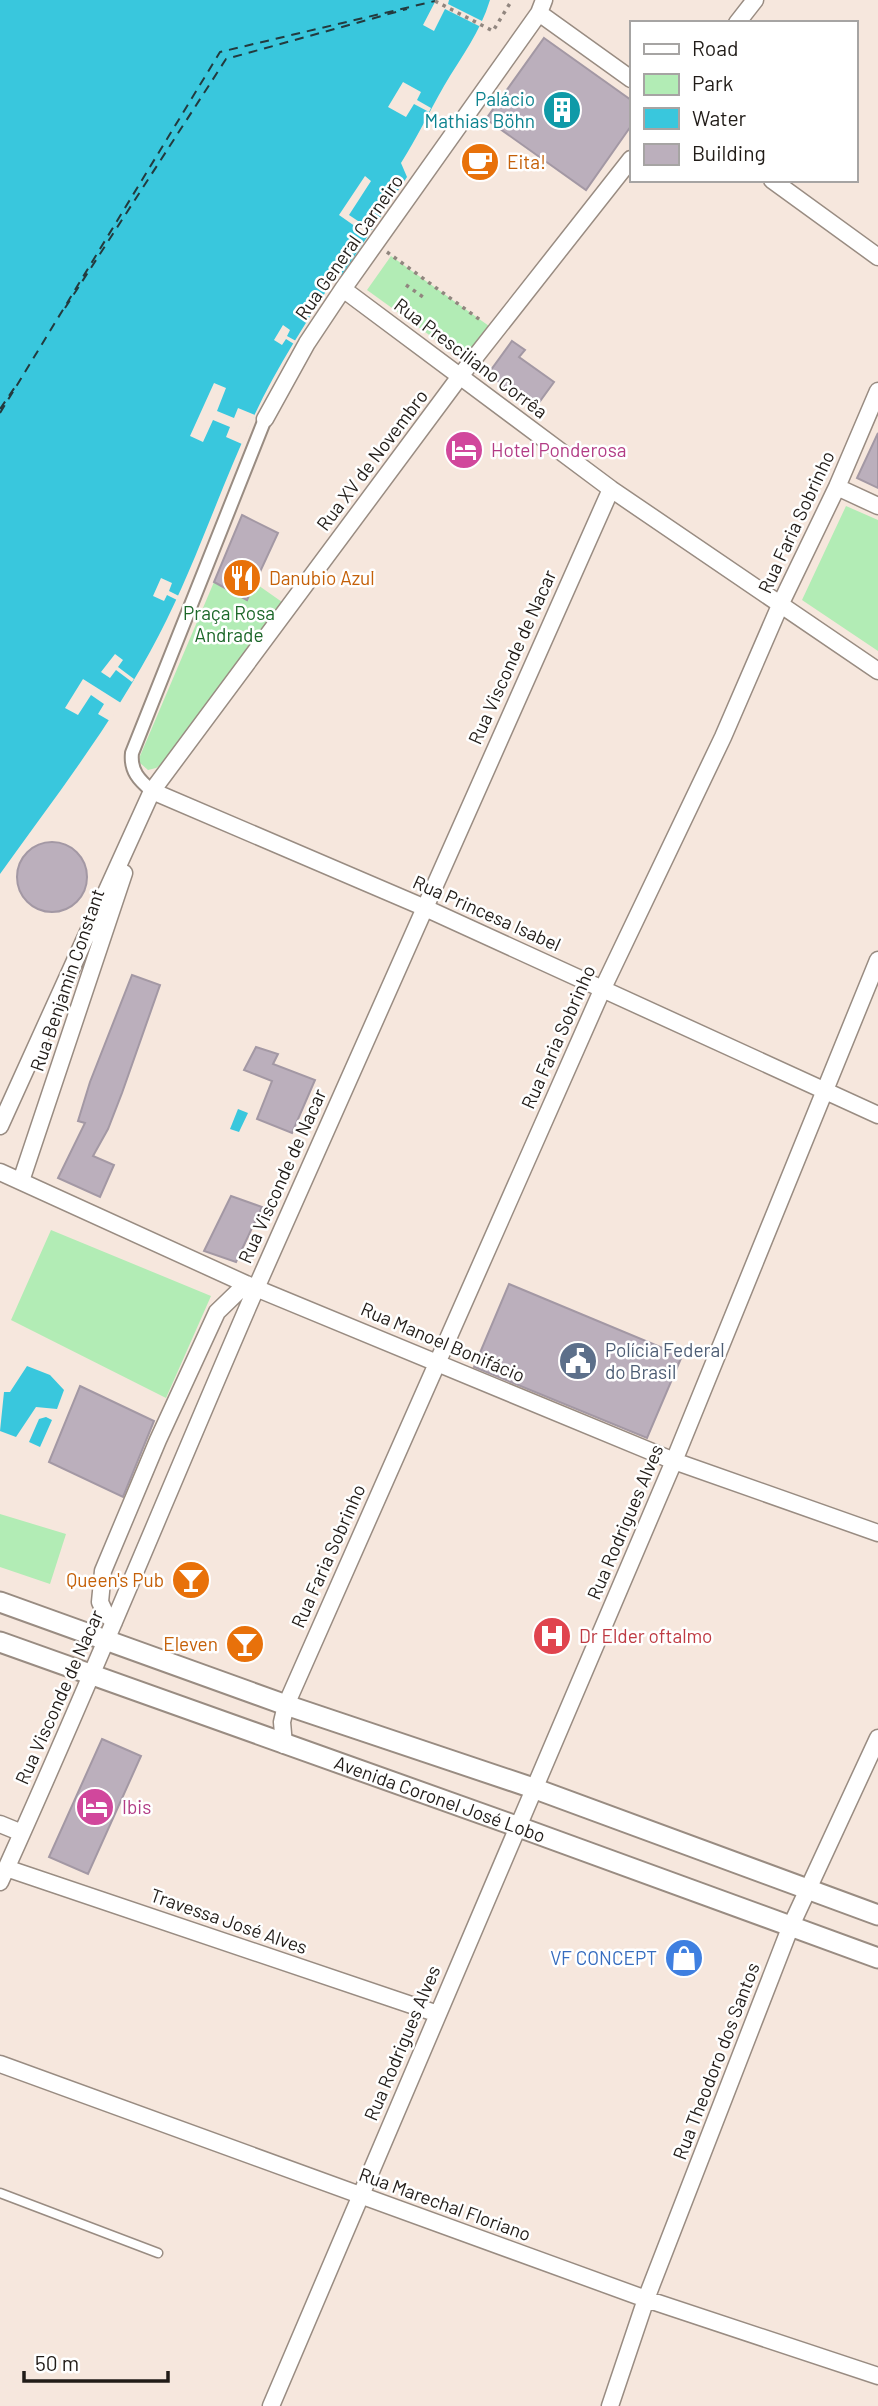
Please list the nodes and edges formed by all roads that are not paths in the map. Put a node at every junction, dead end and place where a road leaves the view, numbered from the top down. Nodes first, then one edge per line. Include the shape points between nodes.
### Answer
1 (755, 0) edge
2 (542, 7) edge
3 (739, 21) edge
4 (630, 78) edge
5 (630, 160) edge
6 (775, 182) edge
7 (878, 257) edge
8 (343, 289) junction
9 (461, 375) junction
10 (878, 391) edge
11 (265, 419) joint
12 (837, 487) junction
13 (611, 489) junction
14 (878, 506) edge
15 (781, 603) junction
16 (878, 671) edge
17 (152, 791) junction
18 (422, 907) junction
19 (878, 960) edge
20 (603, 988) junction
21 (825, 1091) junction
22 (878, 1115) edge
23 (0, 1126) edge
24 (0, 1172) edge
25 (21, 1181) junction
26 (251, 1286) junction
27 (436, 1362) junction
28 (674, 1461) junction
29 (878, 1534) edge
30 (0, 1602) edge
31 (114, 1622) junction
32 (0, 1642) edge
33 (106, 1642) junction
34 (91, 1677) junction
35 (286, 1705) junction
36 (878, 1738) edge
37 (284, 1745) junction
38 (533, 1788) junction
39 (0, 1824) edge
40 (516, 1826) junction
41 (22, 1833) junction
42 (3, 1875) edge
43 (807, 1890) junction
44 (878, 1915) edge
45 (790, 1928) junction
46 (878, 1958) edge
47 (438, 2014) junction
48 (0, 2064) edge
49 (0, 2193) edge
50 (360, 2196) junction
51 (159, 2253) dead end
52 (646, 2299) junction
53 (878, 2376) edge
54 (271, 2406) edge
55 (610, 2406) edge

1 - 3 street
2 - 4 street
2 - 8 street, Rua General Carneiro
5 - 9 street, Rua XV de Novembro
6 - 7 street
8 - 9 street, Rua Presciliano Corrêa
8 - 11 street, Rua General Carneiro
9 - 13 street, Rua Presciliano Corrêa
9 - 17 street, Rua XV de Novembro
10 - 12 street, Rua Faria Sobrinho
11 - 17 street via 132,753 132,769
12 - 14 street
12 - 15 street, Rua Faria Sobrinho
13 - 15 street, Rua Presciliano Corrêa
13 - 18 street, Rua Visconde de Nacar
15 - 16 street, Rua Presciliano Corrêa
15 - 20 street, Rua Faria Sobrinho via 723,737
17 - 18 street, Rua Princesa Isabel
17 - 23 street, Rua Benjamin Constant
17 - 25 street, Rua Benjamin Constant
18 - 20 street, Rua Princesa Isabel
18 - 26 street, Rua Visconde de Nacar
19 - 21 street, Rua Rodrigues Alves
20 - 21 street, Rua Princesa Isabel
20 - 27 street, Rua Faria Sobrinho
21 - 22 street, Rua Princesa Isabel
21 - 28 street, Rua Rodrigues Alves
24 - 25 street, Rua Manoel Bonifácio
25 - 26 street, Rua Manoel Bonifácio
26 - 27 street, Rua Manoel Bonifácio
26 - 31 street, Rua Visconde de Nacar
26 - 31 street via 217,1312 103,1571 100,1602
27 - 28 street, Rua Manoel Bonifácio
27 - 35 street, Rua Faria Sobrinho
28 - 29 street, Rua Manoel Bonifácio
28 - 38 street, Rua Rodrigues Alves
30 - 33 street, Avenida Coronel José Lobo
31 - 33 street, Rua Visconde de Nacar
32 - 34 street, Avenida Coronel José Lobo
33 - 34 street, Rua Visconde de Nacar
33 - 35 street, Avenida Coronel José Lobo
34 - 37 street, Avenida Coronel José Lobo
34 - 41 street, Rua Visconde de Nacar
35 - 37 street, Rua Faria Sobrinho
35 - 38 street, Avenida Coronel José Lobo
36 - 43 street, Rua Theodoro dos Santos
37 - 40 street, Avenida Coronel José Lobo
38 - 40 street, Rua Rodrigues Alves
38 - 43 street, Avenida Coronel José Lobo
39 - 41 street
40 - 45 street, Avenida Coronel José Lobo
40 - 47 street, Rua Rodrigues Alves
41 - 42 street, Rua Visconde de Nacar
42 - 47 street, Travessa José Alves
43 - 44 street, Avenida Coronel José Lobo
43 - 45 street, Rua Theodoro dos Santos
45 - 46 street, Avenida Coronel José Lobo
45 - 52 street, Rua Theodoro dos Santos
47 - 50 street, Rua Rodrigues Alves
48 - 50 street, Rua Marechal Floriano
49 - 51 lane
50 - 52 street, Rua Marechal Floriano
50 - 54 street, Rua Rodrigues Alves
52 - 53 street, Rua Marechal Floriano
52 - 55 street, Rua Theodoro dos Santos

